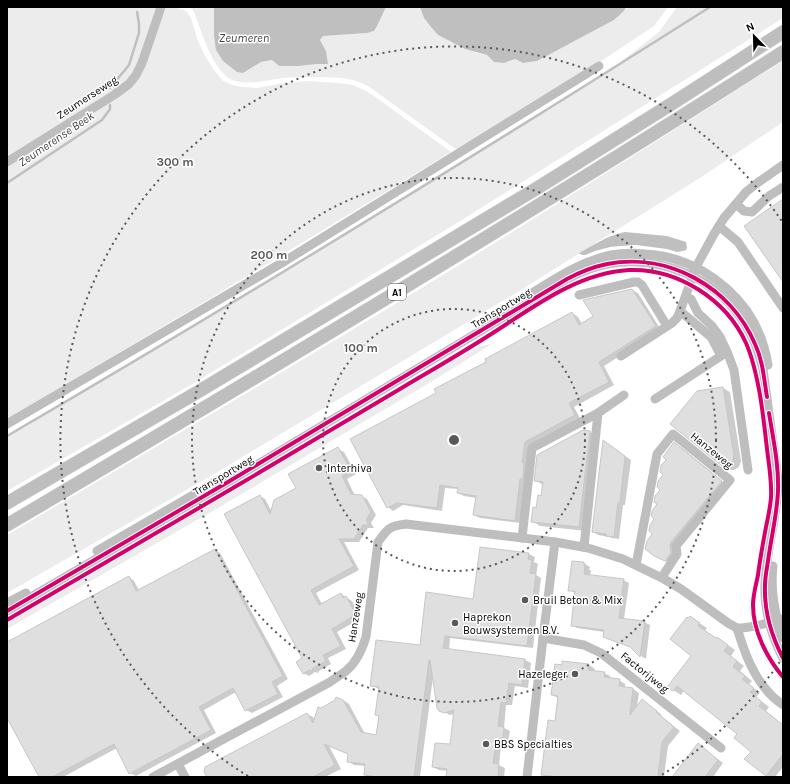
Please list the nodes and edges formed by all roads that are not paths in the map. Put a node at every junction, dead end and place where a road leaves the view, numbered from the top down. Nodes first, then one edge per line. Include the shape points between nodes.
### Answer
1 (161, 7) edge
2 (783, 32) edge
3 (783, 52) edge
4 (599, 66) dead end
5 (7, 162) edge
6 (783, 165) edge
7 (783, 187) edge
8 (736, 204) junction
9 (719, 226) junction
10 (696, 267) junction
11 (693, 276) junction
12 (580, 294) dead end
13 (686, 296) junction
14 (783, 308) edge
15 (680, 311) junction
16 (667, 326) junction
17 (621, 356) dead end
18 (624, 395) dead end
19 (655, 399) dead end
20 (598, 413) junction
21 (7, 424) edge
22 (748, 470) dead end
23 (783, 473) edge
24 (783, 495) edge
25 (7, 504) edge
26 (7, 525) edge
27 (522, 538) junction
28 (555, 542) junction
29 (584, 547) junction
30 (636, 565) junction
31 (662, 577) junction
32 (7, 604) edge
33 (7, 611) edge
34 (777, 621) edge
35 (737, 628) junction
36 (543, 638) junction
37 (783, 638) edge
38 (783, 658) edge
39 (783, 705) edge
40 (721, 748) dead end
41 (178, 764) junction
42 (153, 777) edge
43 (186, 777) edge
44 (527, 777) edge

1 - 5 street, Zeumerseweg via 142,63 129,84
2 - 25 highway, A1 via 539,187
3 - 26 highway, A1 via 540,205
4 - 21 street via 285,261
6 - 8 street via 746,192
7 - 8 street via 752,212 744,211
8 - 9 street
9 - 10 street
9 - 14 street via 738,242
10 - 11 street
10 - 23 street, Transportweg via 727,290 748,312 756,327 767,361
10 - 32 street, Transportweg via 669,257 636,253 612,255 570,270 391,379
11 - 13 street
11 - 33 street, Transportweg via 653,263 640,262 607,264 578,273
11 - 34 street, Transportweg via 722,296 745,323 755,343 763,369 778,480 765,599
12 - 16 street via 638,282
13 - 15 street
13 - 22 street via 720,337 734,370
15 - 16 street via 677,318
15 - 19 street via 711,337 722,356
16 - 17 street
18 - 20 street
20 - 27 street via 532,448
20 - 29 street
24 - 34 street via 772,577
27 - 28 street, Hanzeweg
27 - 41 street, Hanzeweg via 406,524 389,528 378,542 363,648 346,671
28 - 29 street, Hanzeweg
28 - 36 street
29 - 30 street, Hanzeweg via 608,553
30 - 31 street, Hanzeweg
30 - 31 street, Hanzeweg via 657,454 673,434 730,480 676,546 677,554
31 - 35 street, Hanzeweg
34 - 35 street
34 - 37 street
34 - 38 street via 777,647
35 - 39 street via 743,649 756,676 770,694
36 - 40 street, Factorijweg via 584,645 601,652
36 - 44 street
41 - 42 street, Hanzeweg
41 - 43 street

